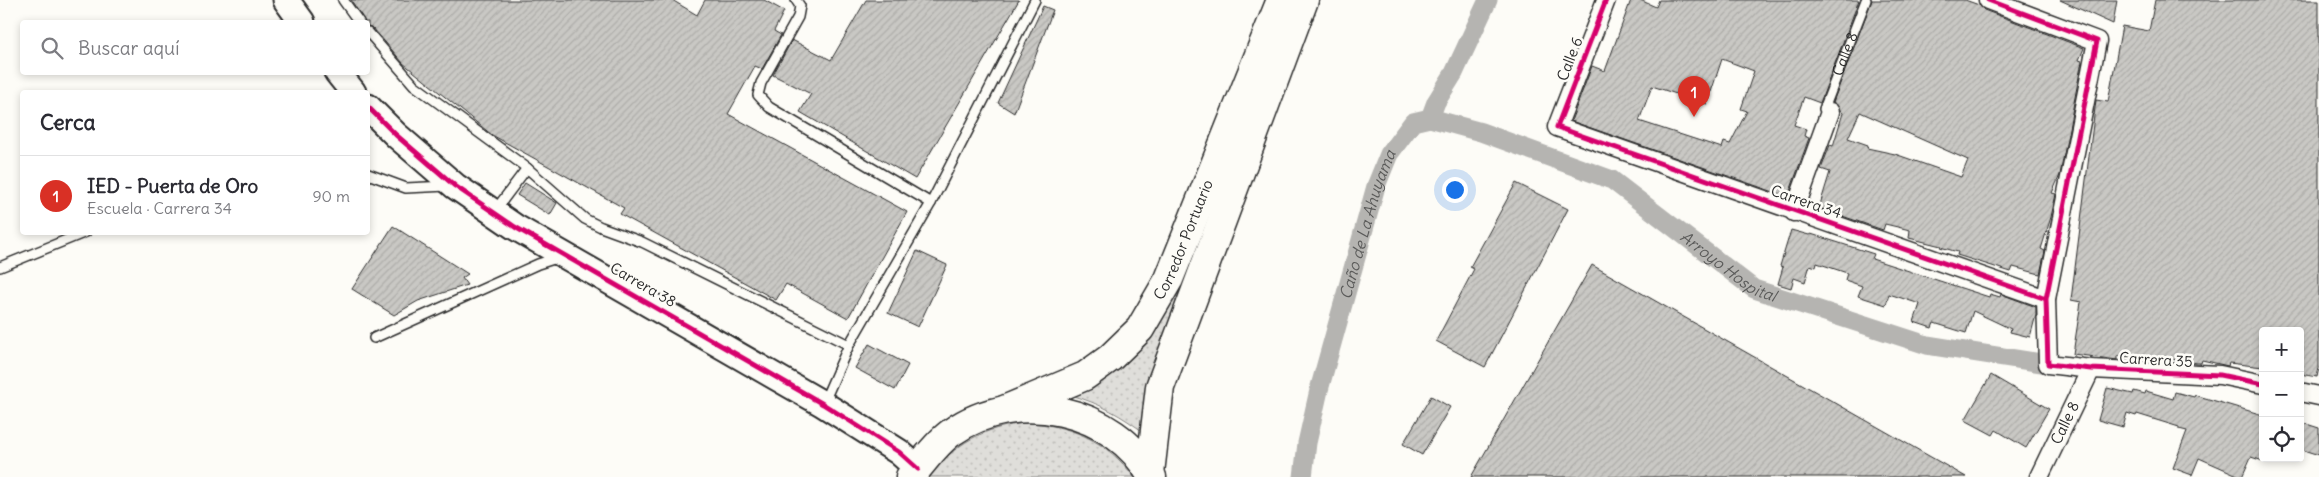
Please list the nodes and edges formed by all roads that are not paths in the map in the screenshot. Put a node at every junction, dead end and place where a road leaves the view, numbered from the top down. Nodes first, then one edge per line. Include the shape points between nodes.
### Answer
1 (286, 0) edge
2 (343, 0) edge
3 (796, 0) edge
4 (1036, 0) edge
5 (1282, 0) edge
6 (1304, 0) edge
7 (1606, 0) edge
8 (1866, 0) edge
9 (1988, 0) edge
10 (301, 20) edge
11 (358, 20) edge
12 (370, 34) edge
13 (340, 75) edge
14 (352, 90) edge
15 (370, 109) edge
16 (1827, 111) joint
17 (1558, 127) joint
18 (527, 168) junction
19 (370, 175) edge
20 (455, 186) junction
21 (931, 203) junction
22 (1794, 212) junction
23 (494, 213) junction
24 (79, 235) edge
25 (565, 255) junction
26 (0, 267) edge
27 (2046, 300) junction
28 (374, 338) dead end
29 (849, 345) junction
30 (2091, 369) junction
31 (2259, 383) edge
32 (2304, 393) edge
33 (2319, 396) edge
34 (823, 404) junction
35 (1004, 410) junction
36 (914, 473) edge
37 (1151, 475) edge
38 (2039, 477) edge

1 - 10 street
2 - 11 lane
3 - 21 lane via 800,6 798,17 761,82 758,95 769,107
4 - 21 lane
5 - 35 main road, Corredor Portuario via 1169,279 1140,329 1110,358 1085,376
6 - 37 main road, Corredor Portuario via 1160,387
7 - 17 street, Calle 6
8 - 16 lane, Calle 8
9 - 27 street via 2097,41
12 - 18 lane via 414,85
13 - 14 street
15 - 20 street, Carrera 38
16 - 22 street, Calle 8
17 - 22 street, Carrera 34
18 - 23 lane
18 - 29 lane via 585,219 642,242
19 - 20 lane via 406,188
20 - 23 street, Carrera 38
21 - 29 lane
22 - 27 street, Carrera 34
23 - 25 street, Carrera 38
24 - 26 lane
25 - 28 lane via 538,264
25 - 34 street, Carrera 38
27 - 30 street, Carrera 35 via 2048,364
29 - 34 lane
30 - 31 street, Carrera 35 via 2220,375
30 - 38 street, Calle 8
32 - 33 street
34 - 36 street, Carrera 38 via 899,452
35 - 36 main road via 977,418 951,433
35 - 37 main road via 1038,408 1071,414 1102,427 1129,447

